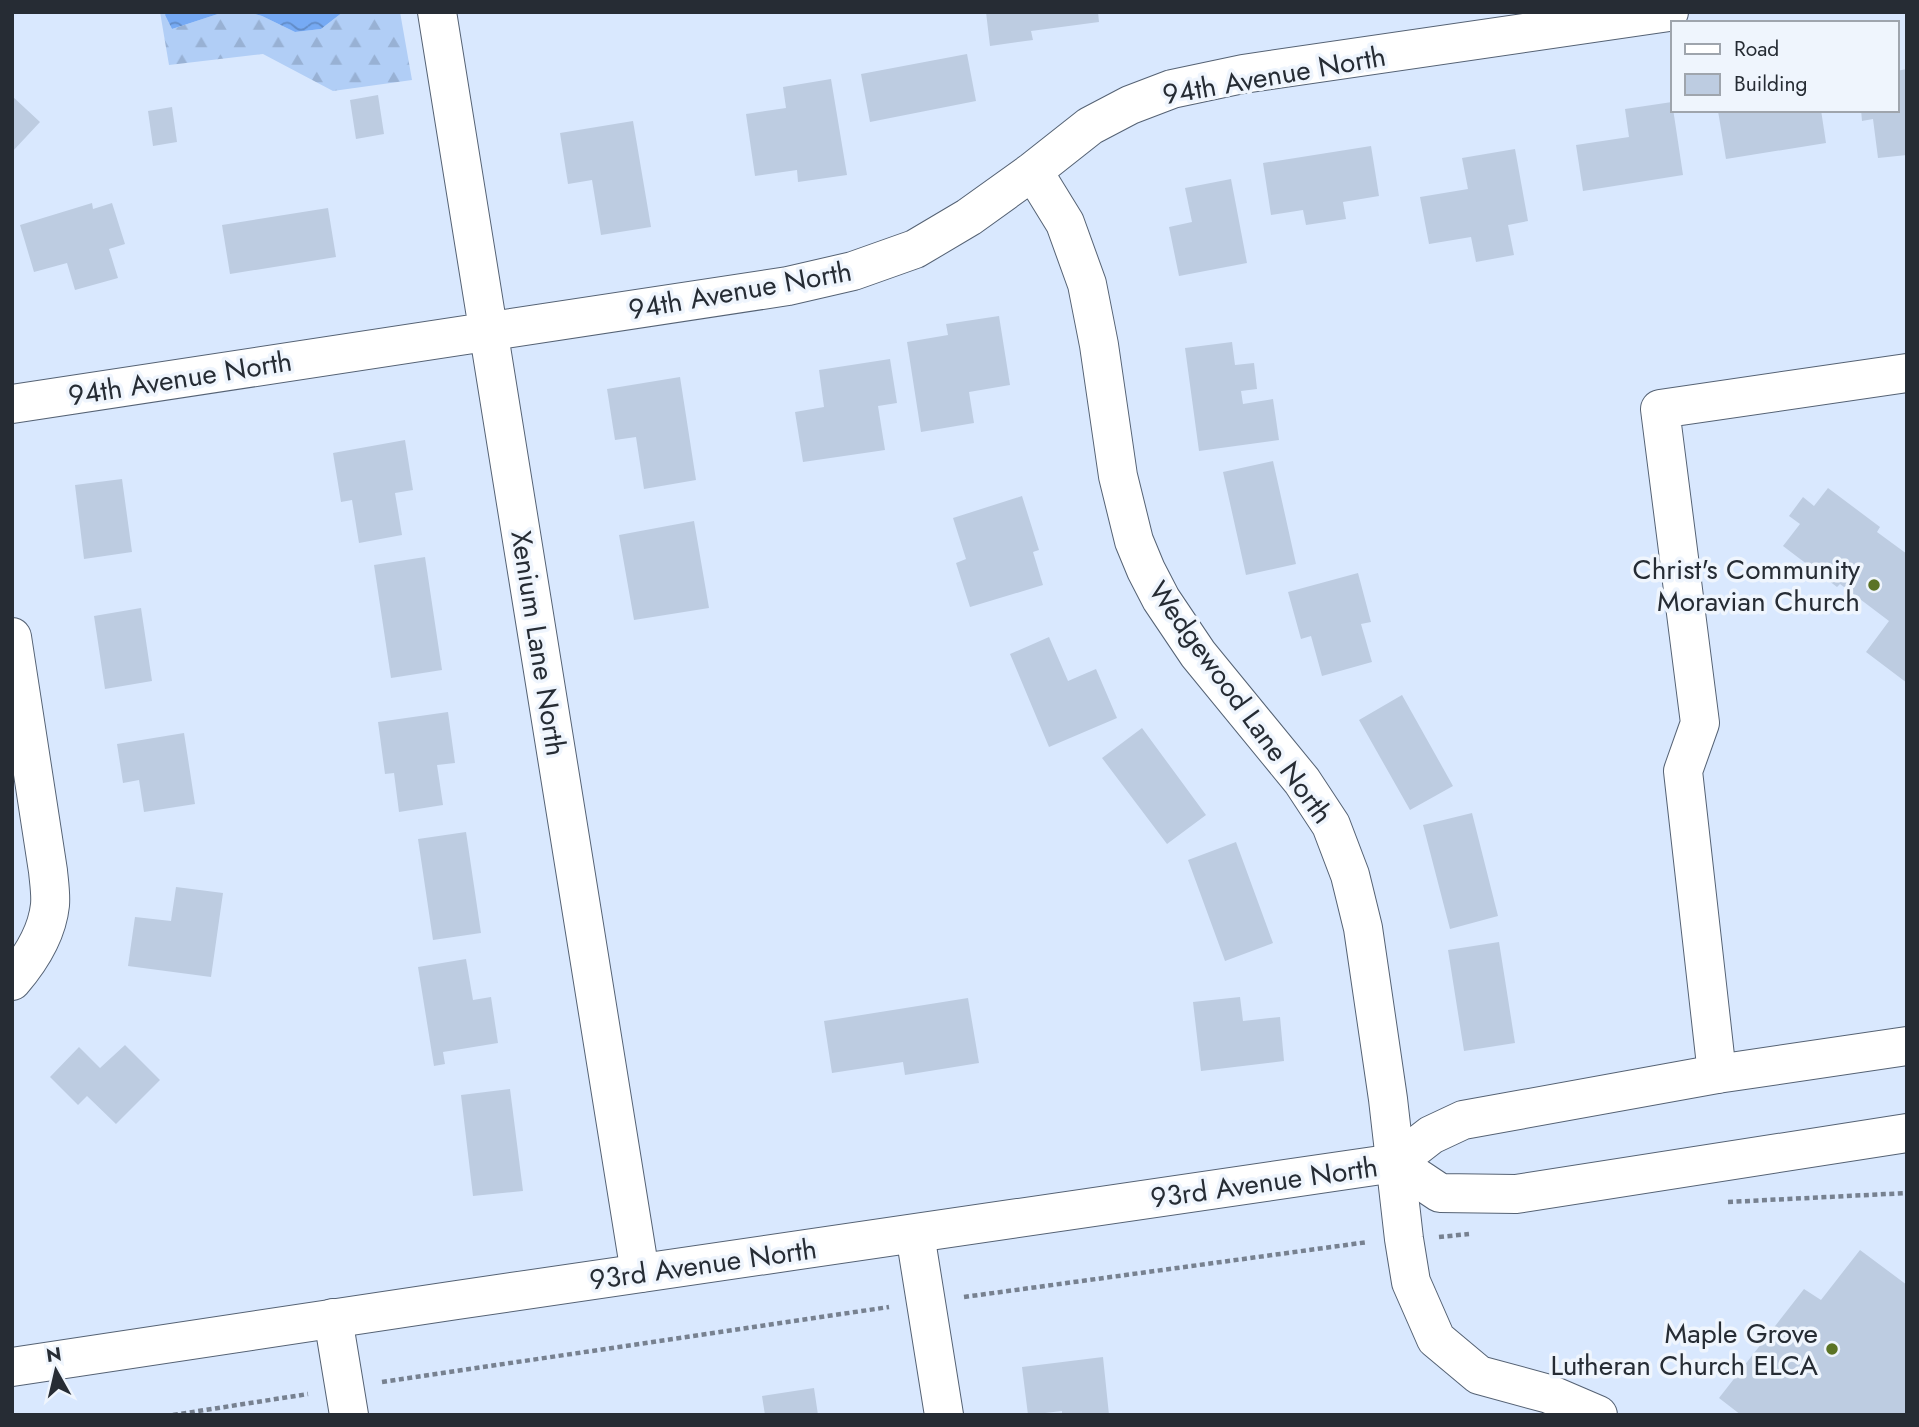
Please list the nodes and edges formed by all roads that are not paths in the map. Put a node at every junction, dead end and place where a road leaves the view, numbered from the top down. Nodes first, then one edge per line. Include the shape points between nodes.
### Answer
1 (437, 12) edge
2 (1669, 12) edge
3 (1033, 171) junction
4 (489, 331) junction
5 (1907, 373) edge
6 (12, 404) edge
7 (12, 637) edge
8 (20, 972) edge
9 (1907, 1046) edge
10 (1717, 1074) junction
11 (1907, 1133) edge
12 (1395, 1163) junction
13 (915, 1234) junction
14 (640, 1273) junction
15 (333, 1318) junction
16 (12, 1367) edge
17 (347, 1401) edge
18 (944, 1415) edge
19 (1598, 1415) edge

1 - 4 street, Xenium Lane North
2 - 3 street, 94th Avenue North via 1243,74 1172,89 1090,126
3 - 4 street, 94th Avenue North via 915,249 853,271 788,286
3 - 12 street, Wedgewood Lane North via 1065,223 1087,284 1118,476 1146,570 1198,654 1309,792 1331,825 1350,875 1363,928
4 - 6 street, 94th Avenue North
4 - 14 street, Xenium Lane North
5 - 10 street via 1660,409 1700,723 1683,771
7 - 8 street via 50,905 42,935
9 - 10 street, 93rd Avenue North
10 - 12 street, 93rd Avenue North via 1463,1120 1431,1135
11 - 12 street, 93rd Avenue North via 1516,1194 1440,1193
12 - 13 street, 93rd Avenue North
12 - 19 street, Wedgewood Lane North via 1411,1282 1436,1339 1479,1376 1549,1394
13 - 14 street, 93rd Avenue North
13 - 18 street
14 - 15 street, 93rd Avenue North
15 - 16 street, 93rd Avenue North
15 - 17 street

